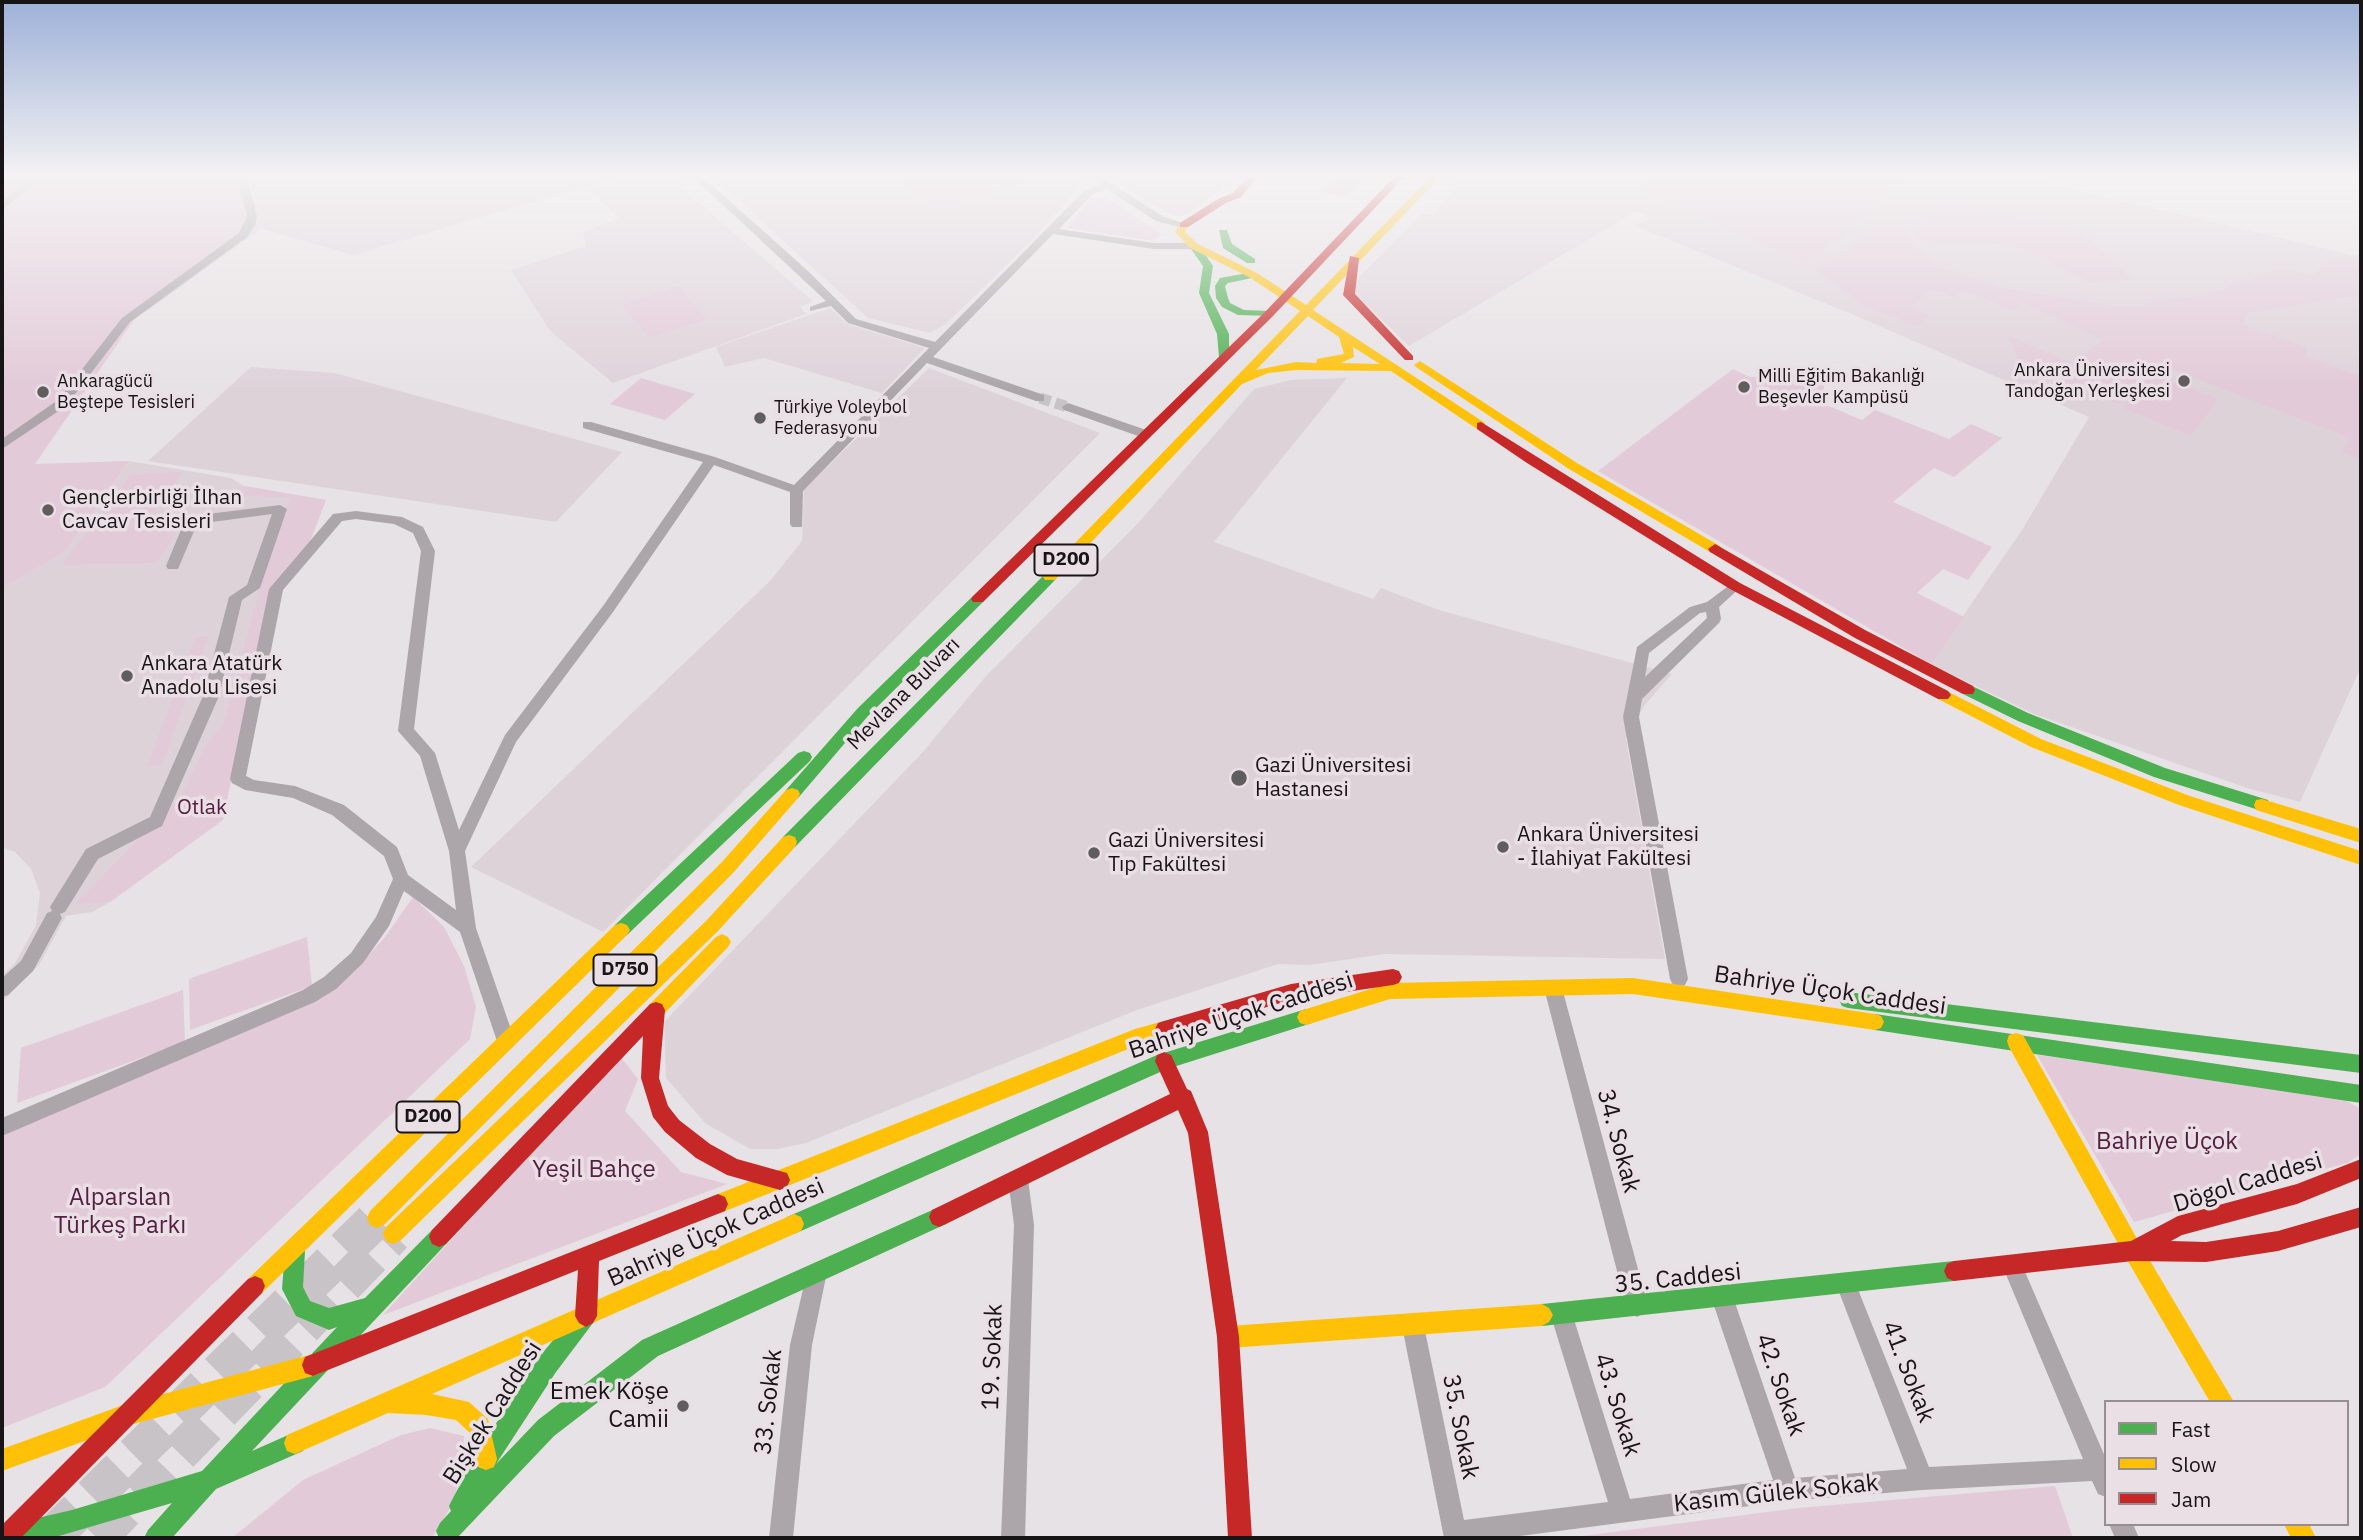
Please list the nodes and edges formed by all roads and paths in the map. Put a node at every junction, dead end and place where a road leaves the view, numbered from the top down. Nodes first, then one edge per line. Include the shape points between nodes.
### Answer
1 (225, 248) edge
2 (775, 248) edge
3 (1035, 248) edge
4 (1196, 248) edge
5 (1198, 248) edge
6 (1230, 248) edge
7 (1333, 248) edge
8 (1364, 248) edge
9 (1354, 258) junction
10 (1252, 275) junction
11 (833, 302) junction
12 (814, 309) dead end
13 (1269, 314) junction
14 (1345, 327) junction
15 (1281, 339) junction
16 (938, 347) junction
17 (1225, 357) junction
18 (926, 359) junction
19 (1403, 363) junction
20 (1237, 385) junction
21 (1041, 398) tunnel mouth
22 (1068, 407) tunnel mouth
23 (587, 425) dead end
24 (1145, 434) junction
25 (2, 445) edge
26 (711, 460) junction
27 (796, 490) junction
28 (797, 524) dead end
29 (173, 566) dead end
30 (1735, 586) junction
31 (1712, 605) junction
32 (1642, 651) junction
33 (1672, 662) junction
34 (1635, 696) junction
35 (863, 712) junction
36 (836, 792) junction
37 (2361, 836) edge
38 (805, 849) dead end
39 (457, 851) junction
40 (2361, 858) edge
41 (401, 879) junction
42 (467, 928) junction
43 (731, 932) dead end
44 (1679, 979) junction
45 (1553, 988) junction
46 (2, 989) edge
47 (1800, 994) dead end
48 (1827, 997) dead end
49 (654, 1015) junction
50 (1141, 1037) junction
51 (506, 1041) junction
52 (2016, 1041) junction
53 (1164, 1061) junction
54 (2361, 1064) edge
55 (2361, 1094) edge
56 (1184, 1097) junction
57 (2, 1127) edge
58 (2361, 1168) edge
59 (1018, 1178) junction
60 (780, 1180) junction
61 (2361, 1217) edge
62 (377, 1219) tunnel mouth
63 (393, 1234) tunnel mouth
64 (295, 1251) junction
65 (2133, 1251) junction
66 (589, 1256) junction
67 (2012, 1265) junction
68 (817, 1272) junction
69 (1846, 1284) junction
70 (1722, 1297) junction
71 (374, 1306) junction
72 (1637, 1306) junction
73 (1561, 1313) junction
74 (586, 1316) junction
75 (1413, 1326) junction
76 (1228, 1337) junction
77 (316, 1364) junction
78 (2221, 1400) edge
79 (378, 1404) junction
80 (127, 1415) junction
81 (486, 1459) junction
82 (2, 1460) edge
83 (2102, 1478) edge
84 (1922, 1479) junction
85 (211, 1480) junction
86 (1788, 1490) junction
87 (1623, 1512) junction
88 (446, 1534) edge
89 (1455, 1536) edge
90 (5, 1538) edge
91 (156, 1538) edge
92 (781, 1538) edge
93 (1013, 1538) edge
94 (1240, 1538) edge

1 - 25 street via 126,320 62,403
2 - 11 street
3 - 16 street
4 - 17 main road via 1208,266 1204,293 1223,334
5 - 10 main road
6 - 14 main road
7 - 13 main road, Mevlana Bulvarı / D200
8 - 9 main road, Mevlana Bulvarı / D200
9 - 15 main road, Mevlana Bulvarı / D200
9 - 19 main road via 1349,295
10 - 13 main road via 1224,280 1222,298 1242,313
10 - 14 main road
11 - 12 street
11 - 16 street via 852,321
13 - 17 main road, Mevlana Bulvarı / D200
14 - 15 main road via 1350,355 1333,361 1297,356 1285,349
14 - 19 main road
15 - 20 main road, Mevlana Bulvarı / D200
16 - 18 street
17 - 24 main road, Mevlana Bulvarı / D200
18 - 21 street
18 - 27 street
19 - 20 main road via 1265,370
19 - 30 main road via 1531,460
19 - 37 main road via 1940,677 2034,722 2160,773
20 - 36 main road, Mevlana Bulvarı / D200
22 - 24 street
23 - 26 street
24 - 35 main road, Mevlana Bulvarı / D200
26 - 27 street
26 - 39 street via 608,609 510,739
27 - 28 street
29 - 46 street via 192,520 280,509 253,587 236,597 211,696 156,821 92,854 27,966
30 - 31 street
30 - 40 main road via 2036,743 2185,801
31 - 32 street via 1695,610
31 - 33 street via 1714,619
32 - 33 street
32 - 34 street
33 - 34 street
34 - 44 street via 1631,717
35 - 51 main road, D200 via 771,786
35 - 62 main road, Mevlana Bulvarı / D750 via 727,868
36 - 38 main road
36 - 63 main road, Mevlana Bulvarı / D200 via 712,926
39 - 41 street via 427,753 406,732 428,551 418,530 397,520 338,517 276,589 238,779 251,786 295,792 338,810 391,852
39 - 42 street
41 - 42 street
41 - 57 street via 383,921 357,958 330,984
42 - 51 street
43 - 49 main road
44 - 47 main road, Bahriye Üçok Caddesi
44 - 50 main road, Bahriye Üçok Caddesi via 1636,975 1402,976 1291,992
45 - 52 main road, Bahriye Üçok Caddesi via 1633,986
45 - 53 main road, Bahriye Üçok Caddesi via 1390,991
45 - 72 street, 34. Sokak
48 - 54 main road, Bahriye Üçok Caddesi
49 - 60 main road via 650,1078 660,1111 703,1152 734,1168
49 - 71 main road
50 - 53 main road
50 - 60 main road, Bahriye Üçok Caddesi
51 - 64 main road, D200
52 - 55 main road, Bahriye Üçok Caddesi
52 - 65 main road
53 - 56 main road
53 - 74 main road, Bahriye Üçok Caddesi
56 - 59 main road
56 - 76 main road via 1198,1132
58 - 65 main road, Dögol Caddesi via 2297,1194 2178,1226
59 - 68 main road
59 - 93 street, 19. Sokak via 1024,1226
60 - 66 main road, Bahriye Üçok Caddesi
61 - 65 main road via 2278,1241 2206,1252
64 - 71 main road via 292,1289 303,1310 329,1319
64 - 80 main road, D200
65 - 67 main road, 35. Caddesi
65 - 78 main road
66 - 74 main road
66 - 77 main road, Bahriye Üçok Caddesi
67 - 69 main road, 35. Caddesi
67 - 83 street
68 - 88 main road via 650,1348 546,1428
68 - 92 street, 33. Sokak via 802,1345
69 - 70 main road, 35. Caddesi
69 - 84 street, 41. Sokak
70 - 72 main road, 35. Caddesi
70 - 86 street, 42. Sokak
71 - 77 main road
72 - 73 main road, 35. Caddesi
73 - 75 main road, 35. Caddesi
73 - 87 street, 43. Sokak
74 - 79 main road, Bahriye Üçok Caddesi
74 - 81 main road, Bişkek Caddesi via 548,1364
75 - 76 main road, 35. Caddesi
75 - 89 street, 35. Sokak
76 - 94 main road
77 - 80 main road, Bahriye Üçok Caddesi
77 - 85 main road
79 - 81 main road via 461,1410 480,1427
79 - 85 main road, Bahriye Üçok Caddesi
80 - 82 main road, Bahriye Üçok Caddesi
80 - 90 main road, D200
81 - 88 main road, Bişkek Caddesi
83 - 84 street, Kasım Gülek Sokak
84 - 86 street, Kasım Gülek Sokak
85 - 90 main road
85 - 91 main road
86 - 87 street, Kasım Gülek Sokak
87 - 89 street, Kasım Gülek Sokak

